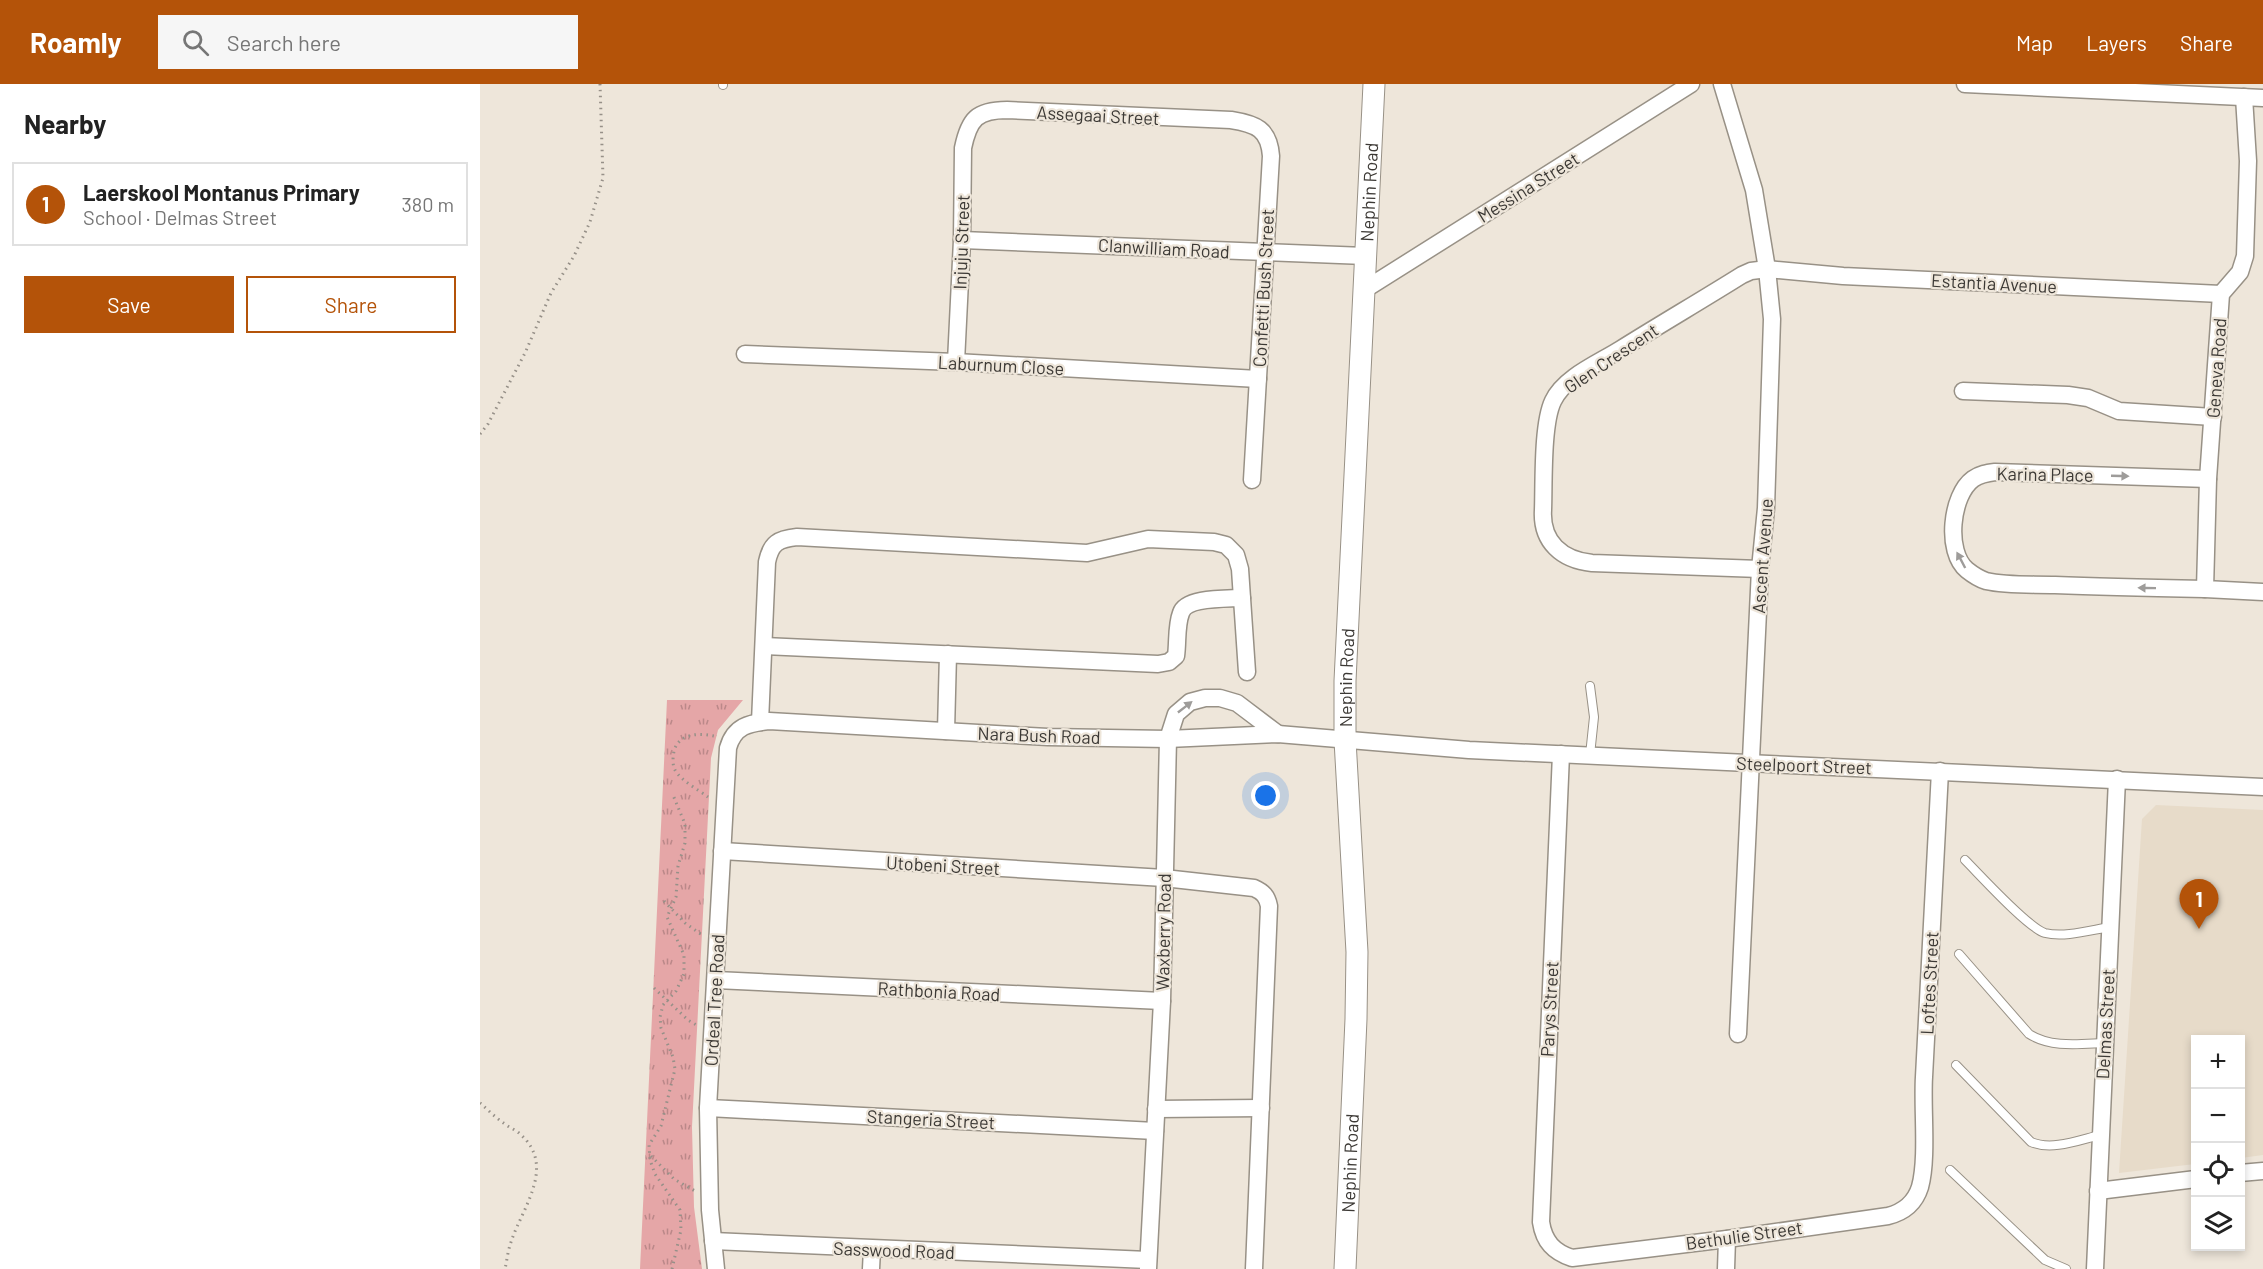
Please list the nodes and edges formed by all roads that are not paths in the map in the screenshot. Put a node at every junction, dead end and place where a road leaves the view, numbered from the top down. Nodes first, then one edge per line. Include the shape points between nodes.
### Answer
1 (1374, 84) edge
2 (1691, 84) edge
3 (1722, 84) edge
4 (1965, 84) edge
5 (2244, 97) junction
6 (2263, 98) edge
7 (1231, 120) joint
8 (971, 124) joint
9 (962, 240) junction
10 (1264, 253) junction
11 (1365, 256) junction
12 (1767, 269) junction
13 (1364, 290) junction
14 (2221, 294) junction
15 (745, 354) dead end
16 (956, 362) junction
17 (1258, 379) junction
18 (1963, 390) dead end
19 (2213, 417) junction
20 (2208, 479) junction
21 (1252, 480) dead end
22 (1760, 569) junction
23 (2205, 589) junction
24 (2263, 592) edge
25 (1242, 598) junction
26 (764, 646) junction
27 (948, 654) junction
28 (1247, 672) dead end
29 (1590, 686) dead end
30 (760, 722) junction
31 (946, 731) junction
32 (1278, 735) junction
33 (733, 736) joint
34 (1168, 739) junction
35 (1345, 740) junction
36 (1560, 754) junction
37 (1590, 755) junction
38 (1751, 763) junction
39 (1940, 771) junction
40 (2117, 779) junction
41 (2263, 787) edge
42 (722, 852) junction
43 (1965, 860) dead end
44 (1164, 878) junction
45 (2110, 927) junction
46 (1959, 954) dead end
47 (716, 980) junction
48 (1162, 1001) junction
49 (1738, 1034) dead end
50 (2104, 1042) junction
51 (1956, 1065) dead end
52 (708, 1108) junction
53 (1261, 1108) junction
54 (1156, 1109) junction
55 (1155, 1131) junction
56 (2100, 1135) junction
57 (1950, 1170) dead end
58 (2263, 1171) edge
59 (2245, 1173) edge
60 (2191, 1180) edge
61 (2098, 1191) junction
62 (1917, 1195) joint
63 (1727, 1239) junction
64 (712, 1241) junction
65 (872, 1249) junction
66 (1563, 1255) joint
67 (1021, 1262) edge
68 (1148, 1264) edge
69 (716, 1269) edge
70 (871, 1269) edge
71 (1254, 1269) edge
72 (1345, 1269) edge
73 (1726, 1269) edge
74 (2066, 1269) edge
75 (2095, 1269) edge

1 - 11 street, Nephin Road
2 - 13 street, Messina Street
3 - 12 street, Ascent Avenue via 1754,190
4 - 5 street
5 - 6 street
5 - 14 street, Geneva Road via 2248,161 2245,256 2240,272
7 - 8 street, Assegaai Street via 993,110 980,114
7 - 10 street, Confetti Bush Street via 1256,126 1270,145
8 - 9 street, Injuju Street via 963,148
9 - 10 street, Clanwilliam Road
9 - 16 street, Injuju Street
10 - 11 street, Clanwilliam Road
10 - 17 street, Confetti Bush Street
11 - 13 street, Nephin Road
12 - 14 street, Estantia Avenue
12 - 22 street, Ascent Avenue via 1772,319 1771,386
12 - 22 street, Glen Crescent via 1742,275 1582,373 1558,392 1548,417 1542,519 1554,546 1573,561
13 - 35 street, Nephin Road
14 - 19 street, Geneva Road
15 - 16 street, Laburnum Close
16 - 17 street, Laburnum Close
17 - 21 street, Confetti Bush Street
18 - 19 street via 2068,395 2088,398 2119,411
19 - 20 street, Geneva Road
20 - 23 street, Geneva Road
23 -> 20 street, Karina Place via 1986,581 1959,561 1953,527 1964,489 1983,474
22 - 38 street, Ascent Avenue
23 - 24 street
25 - 26 street via 1236,555 1226,545 1214,542 1148,539 1087,553 790,537 775,542 770,552
25 - 27 street via 1186,606 1181,612 1176,656 1169,662
25 - 28 street
26 - 27 street
26 - 30 street
27 - 31 street
29 - 37 lane via 1594,717
30 - 31 street, Nara Bush Road
30 - 33 street, Nara Bush Road via 744,726
31 - 34 street, Nara Bush Road
32 - 34 street, Nara Bush Road
34 -> 32 street, Waxberry Road via 1176,714 1191,702 1205,698 1237,704
32 - 35 street, Nara Bush Road
33 - 42 street, Ordeal Tree Road via 728,748
34 - 44 street, Waxberry Road
35 - 36 street, Steelpoort Street
35 - 72 street, Nephin Road via 1357,952
36 - 37 street, Steelpoort Street
36 - 66 street, Parys Street via 1541,1222 1546,1240
37 - 38 street, Steelpoort Street
38 - 39 street, Steelpoort Street
38 - 49 street, Ascent Avenue
39 - 40 street, Steelpoort Street
39 - 62 street, Loftes Street via 1923,1080 1922,1175
40 - 41 street, Steelpoort Street
40 - 45 street, Delmas Street
42 - 44 street, Utobeni Street
42 - 47 street, Ordeal Tree Road
43 - 45 lane via 2041,932 2061,934
44 - 48 street, Waxberry Road
44 - 53 street, Utobeni Street via 1254,888 1267,897
45 - 50 street, Delmas Street
46 - 50 lane via 2037,1039 2068,1044
47 - 48 street, Rathbonia Road
47 - 52 street, Ordeal Tree Road
48 - 54 street, Waxberry Road
50 - 56 street, Delmas Street
51 - 56 lane via 2031,1142 2050,1146
52 - 55 street, Stangeria Street
52 - 64 street, Ordeal Tree Road
53 - 54 street
53 - 71 street
54 - 55 street, Waxberry Road
55 - 68 street, Waxberry Road
56 - 61 street, Delmas Street
57 - 74 lane via 2045,1260
58 - 59 street
60 - 61 street
61 - 75 street, Delmas Street
62 - 63 street, Bethulie Street via 1904,1209 1888,1216
63 - 66 street, Bethulie Street via 1582,1258
63 - 73 street
64 - 65 street, Sasswood Road
64 - 69 street, Ordeal Tree Road
65 - 67 street, Sasswood Road
65 - 70 street
67 - 68 street, Sasswood Road

